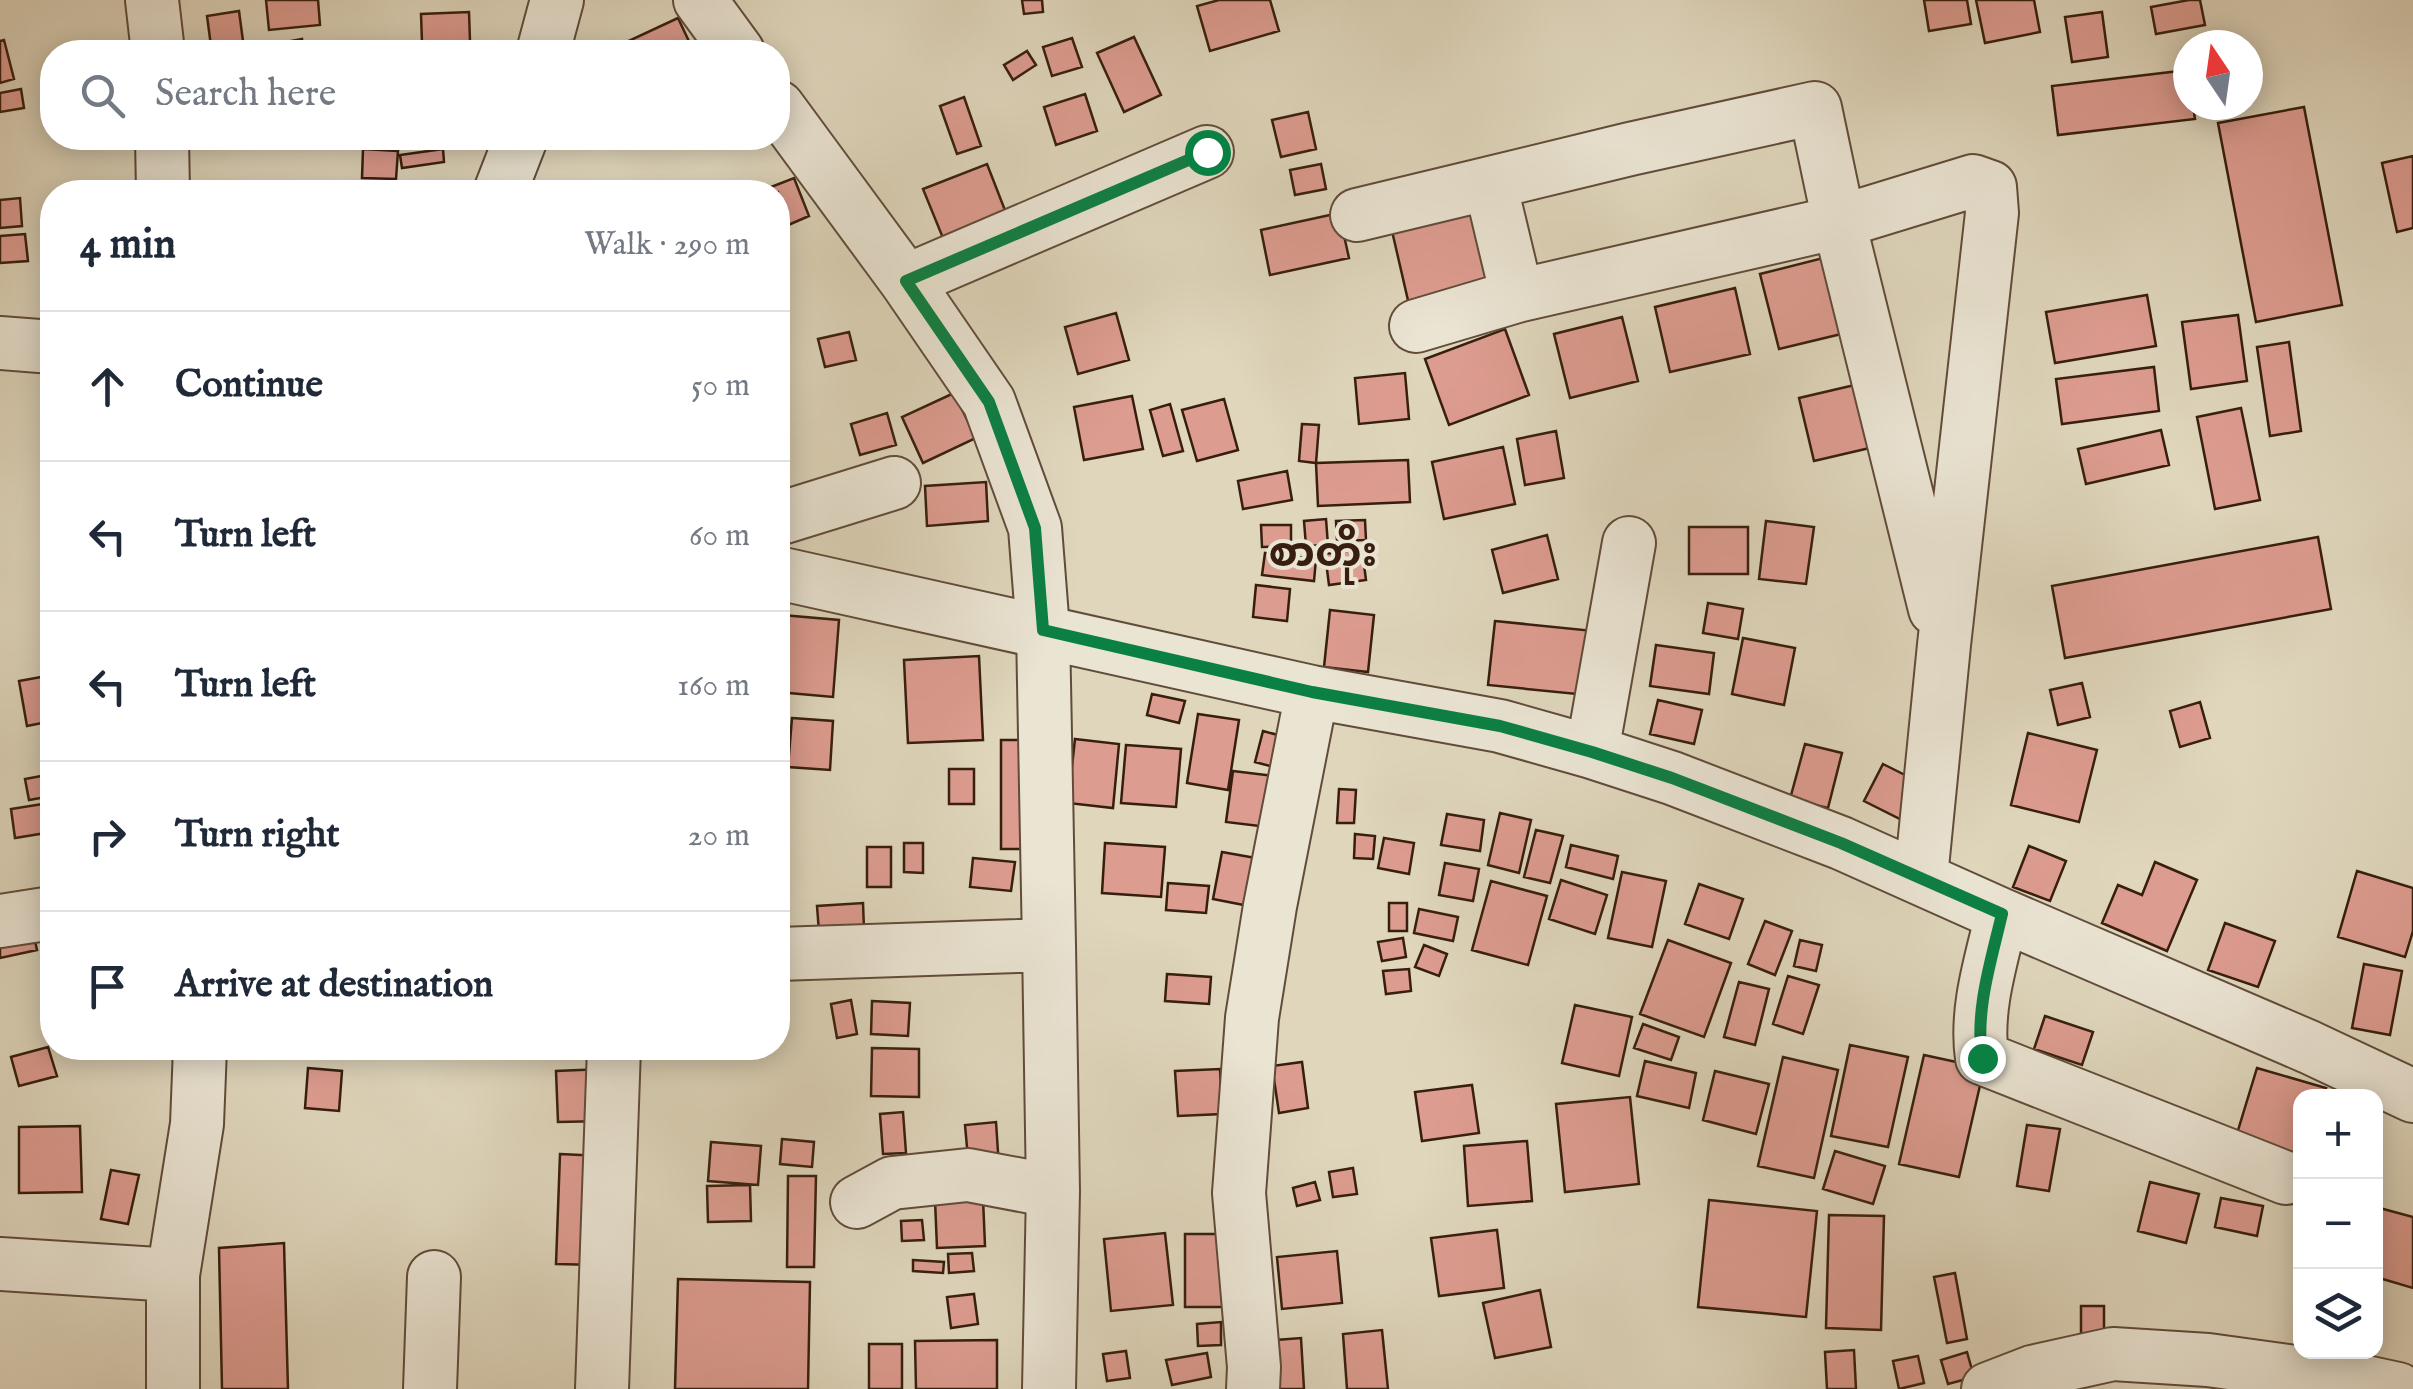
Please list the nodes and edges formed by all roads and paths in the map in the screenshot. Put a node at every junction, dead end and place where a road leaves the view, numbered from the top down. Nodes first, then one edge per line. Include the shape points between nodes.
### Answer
1 (152, 0) edge
2 (557, 0) edge
3 (700, 0) edge
4 (157, 40) edge
5 (546, 40) edge
6 (729, 40) edge
7 (790, 123) edge
8 (162, 150) edge
9 (516, 150) edge
10 (1207, 152) dead end
11 (163, 180) edge
12 (505, 180) edge
13 (1490, 184) junction
14 (1357, 216) dead end
15 (1839, 222) junction
16 (906, 281) junction
17 (1518, 296) junction
18 (1416, 326) dead end
19 (0, 343) edge
20 (40, 347) edge
21 (894, 483) dead end
22 (790, 515) edge
23 (1629, 543) dead end
24 (790, 575) edge
25 (1043, 630) junction
26 (1944, 645) junction
27 (1312, 692) junction
28 (1592, 752) junction
29 (1921, 877) junction
30 (2002, 914) junction
31 (40, 915) edge
32 (0, 921) edge
33 (1049, 945) junction
34 (790, 954) edge
35 (200, 1060) edge
36 (614, 1060) edge
37 (2413, 1096) edge
38 (2286, 1178) dead end
39 (1053, 1191) junction
40 (856, 1202) dead end
41 (0, 1264) edge
42 (173, 1275) junction
43 (434, 1277) dead end
44 (2178, 1374) edge
45 (173, 1389) edge
46 (430, 1389) edge
47 (602, 1389) edge
48 (1050, 1389) edge
49 (1254, 1389) edge
50 (1988, 1389) edge
51 (2398, 1389) edge

1 - 4 street
2 - 5 street
3 - 6 street
7 - 16 street
8 - 11 street
9 - 12 street
10 - 16 street
13 - 14 street
13 - 15 street via 1815,108
13 - 17 street
15 - 17 street
15 - 26 street
15 - 26 street via 1973,181 1990,187
16 - 25 street via 989,402 1035,528
17 - 18 street
19 - 20 street
21 - 22 street
23 - 28 street
24 - 25 street
25 - 27 street
25 - 33 street
26 - 29 street
27 - 28 street via 1500,726
27 - 49 street via 1252,1018 1239,1192
28 - 29 street
29 - 30 street
30 - 37 street
30 - 38 street via 1985,988 1982,1058
31 - 32 street
33 - 34 street
33 - 39 street
35 - 42 street via 198,1124
36 - 47 street
39 - 40 street via 968,1175 892,1183
39 - 48 street
41 - 42 street
42 - 45 street
43 - 46 street
44 - 50 street via 2113,1354
44 - 51 street via 2208,1360

